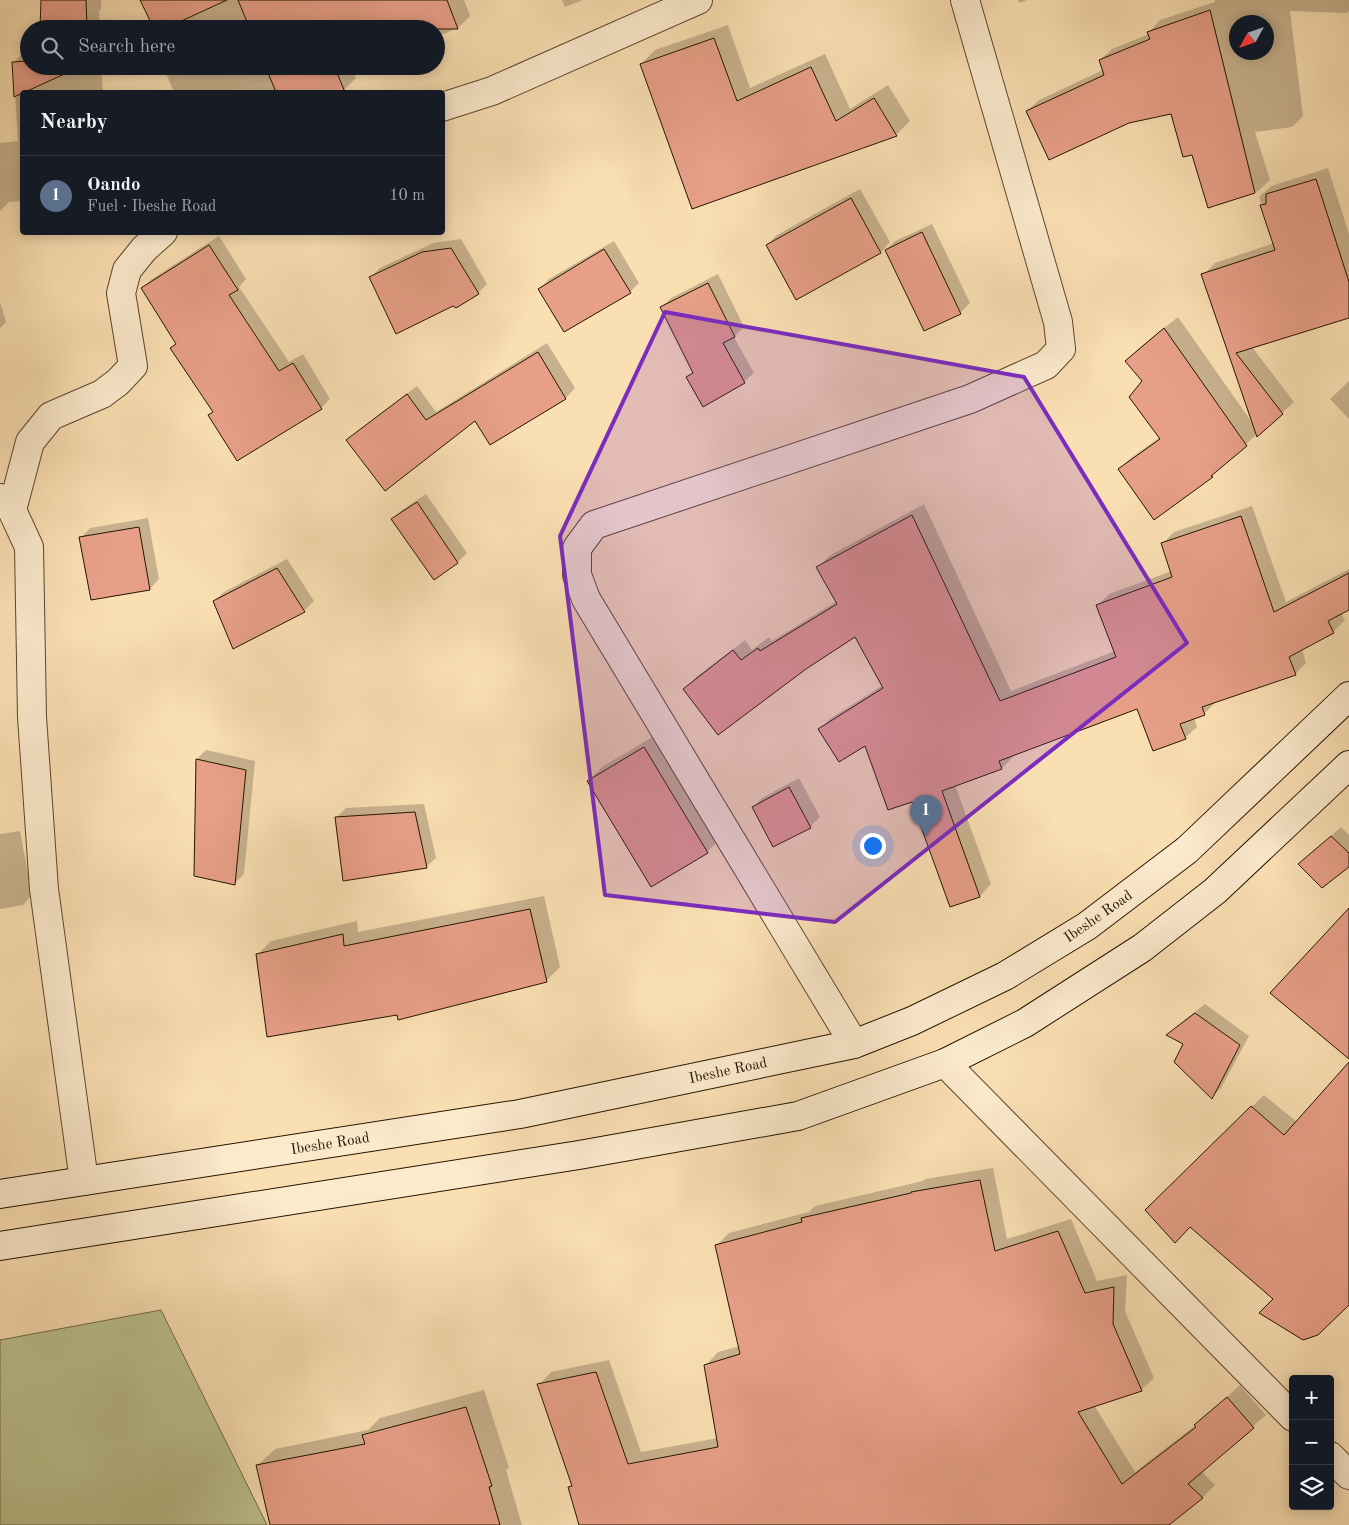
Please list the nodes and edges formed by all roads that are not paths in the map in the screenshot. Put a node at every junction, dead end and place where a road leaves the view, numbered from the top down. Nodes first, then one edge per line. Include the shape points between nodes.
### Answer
1 (698, 0) edge
2 (965, 0) edge
3 (445, 106) edge
4 (160, 235) edge
5 (6, 504) edge
6 (1349, 696) edge
7 (1349, 765) edge
8 (854, 1044) junction
9 (945, 1064) junction
10 (84, 1180) junction
11 (0, 1194) edge
12 (0, 1246) edge
13 (1289, 1413) edge
14 (1334, 1460) edge
15 (1349, 1475) edge

1 - 3 street via 492,91
2 - 8 street via 1058,322 1061,349 1046,365 970,399 594,525 577,548 577,575 586,599
4 - 5 street via 127,270 121,293 133,366 102,394 51,416 30,442
5 - 10 street via 29,548 32,717 44,889
6 - 8 street, Ibeshe Road via 1187,850 1087,926 1005,976
7 - 9 street via 1215,891 1142,948 1025,1023
8 - 10 street, Ibeshe Road via 520,1114
9 - 12 street via 798,1116 579,1155
9 - 13 street
10 - 11 street, Ibeshe Road
14 - 15 street

